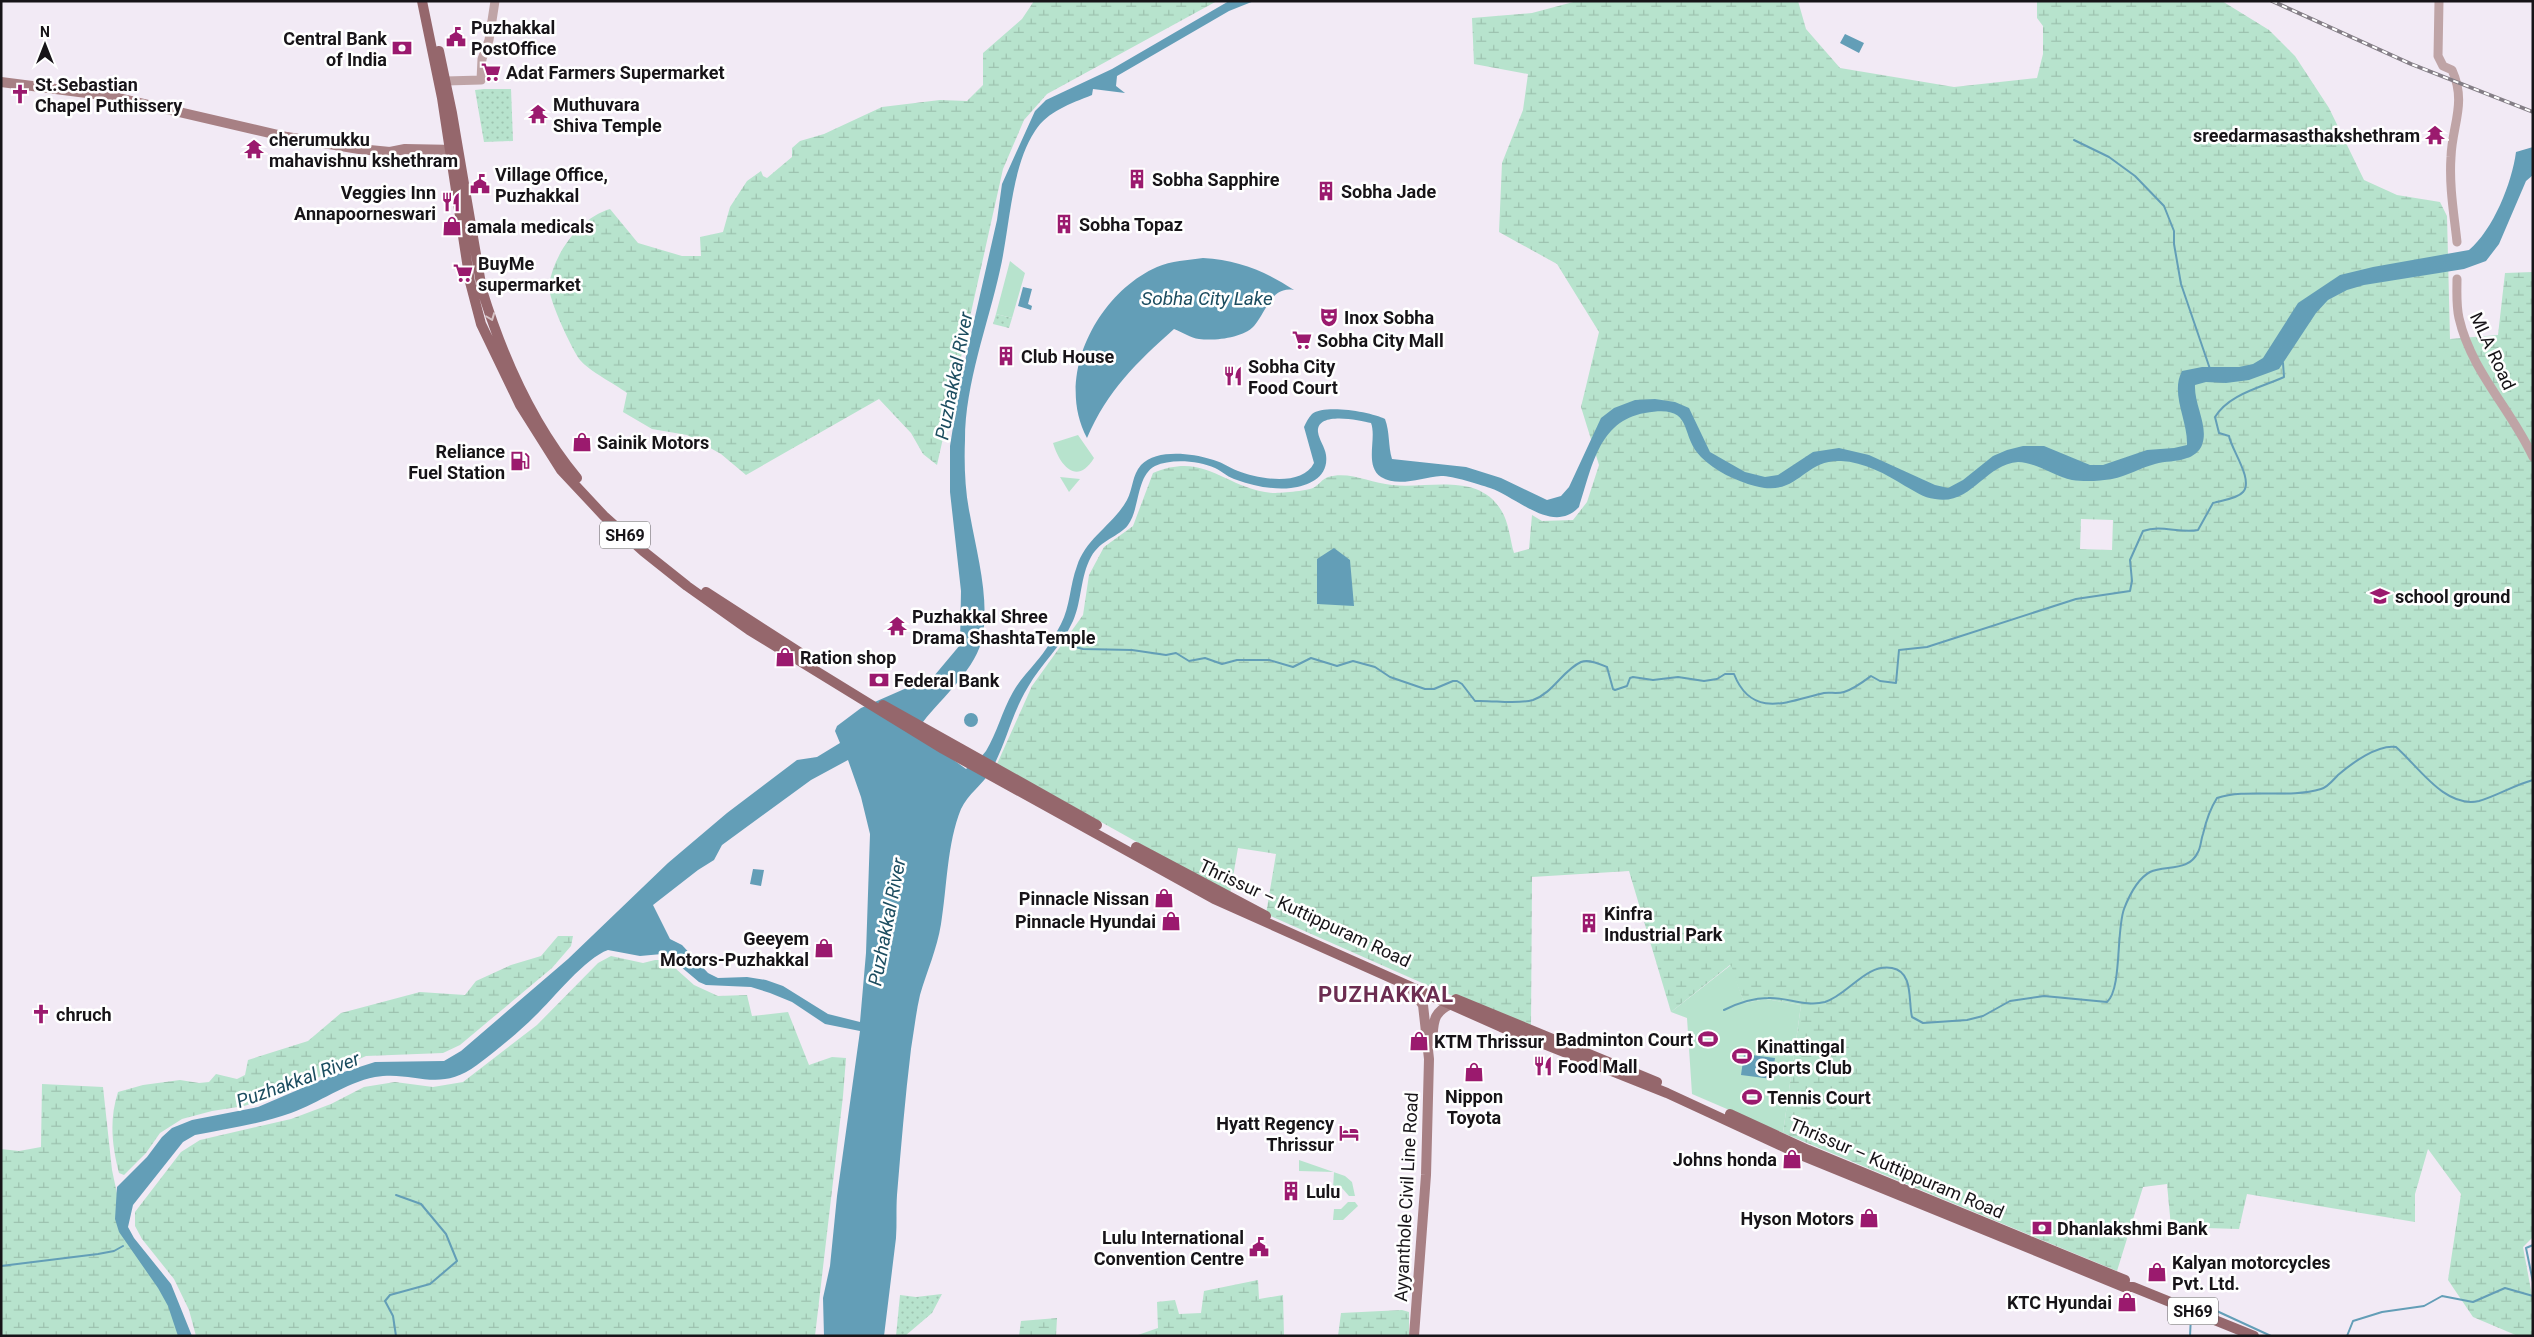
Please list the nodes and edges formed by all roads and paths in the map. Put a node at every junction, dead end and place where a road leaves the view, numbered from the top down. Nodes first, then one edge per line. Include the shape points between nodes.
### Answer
1 (422, 1) edge
2 (428, 1) edge
3 (495, 1) edge
4 (2439, 1) edge
5 (446, 80) junction
6 (1, 82) edge
7 (454, 150) junction
8 (2457, 242) dead end
9 (2457, 279) dead end
10 (2533, 457) edge
11 (861, 695) junction
12 (923, 732) junction
13 (968, 758) junction
14 (1243, 910) junction
15 (1410, 987) junction
16 (1451, 1004) junction
17 (1429, 1059) junction
18 (2133, 1287) junction
19 (1414, 1336) edge
20 (2254, 1336) edge

1 - 7 main road, SH69
2 - 5 main road
3 - 5 street via 489,40 482,59 481,80
4 - 8 street via 2438,56 2443,66 2452,70 2460,97 2451,157 2450,192
5 - 7 main road
6 - 7 main road via 110,96 359,150
7 -> 11 main road via 489,312 535,415 568,468 589,492 663,560
7 - 11 main road, SH69 via 470,282 481,324 533,428 561,470 604,516 683,582 759,636
9 - 10 street, MLA Road via 2459,319 2469,346 2488,384
11 - 12 main road
11 - 12 main road via 875,700
12 - 13 main road
12 - 13 main road, Thrissur – Kuttippuram Road / SH69 via 946,740
13 - 14 main road, Thrissur – Kuttippuram Road / SH69
14 - 15 main road, Thrissur – Kuttippuram Road
14 - 18 main road, Thrissur – Kuttippuram Road / SH69 via 1651,1079 1808,1150 2126,1280
15 - 16 main road, Thrissur – Kuttippuram Road
15 - 17 main road, Ayyanthole Civil Line Road via 1423,1006
16 - 17 main road, Ayyanthole Civil Line Road via 1440,1009 1434,1020
16 - 18 main road, Thrissur – Kuttippuram Road via 1667,1094 1801,1155
17 - 19 main road, Ayyanthole Civil Line Road via 1426,1175
18 - 20 main road, Thrissur – Kuttippuram Road / SH69

